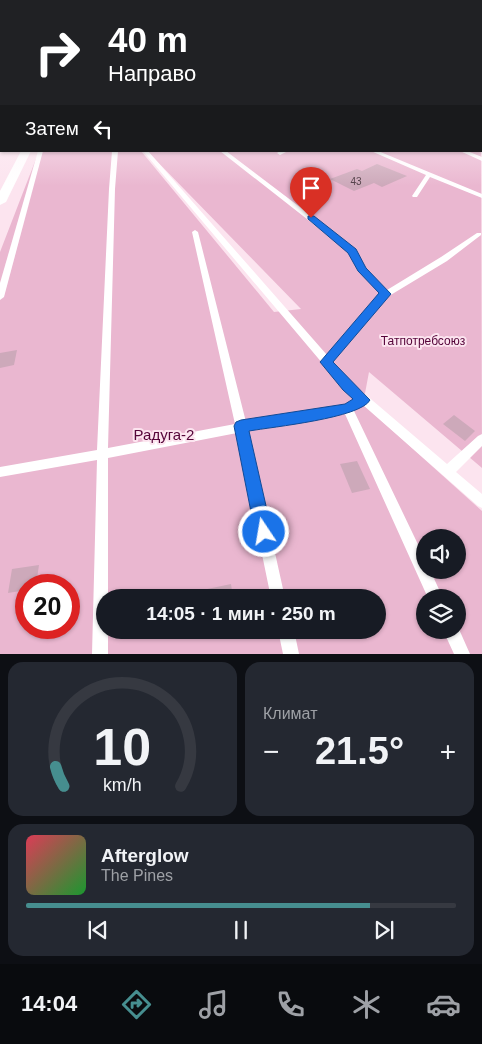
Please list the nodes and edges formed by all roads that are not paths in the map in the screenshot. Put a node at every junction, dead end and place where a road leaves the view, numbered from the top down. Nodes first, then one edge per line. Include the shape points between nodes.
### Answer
1 (25, 152) edge
2 (41, 152) edge
3 (115, 152) edge
4 (146, 152) edge
5 (223, 152) edge
6 (376, 152) edge
7 (464, 152) edge
8 (482, 159) edge
9 (429, 174) junction
10 (415, 196) dead end
11 (482, 196) edge
12 (0, 202) edge
13 (195, 232) dead end
14 (479, 234) dead end
15 (386, 294) junction
16 (0, 296) edge
17 (326, 362) junction
18 (364, 400) junction
19 (348, 409) junction
20 (241, 426) junction
21 (482, 439) edge
22 (102, 455) junction
23 (0, 472) edge
24 (447, 472) junction
25 (482, 502) edge
26 (276, 589) edge
27 (432, 589) edge
28 (288, 639) edge
29 (455, 639) edge
30 (100, 654) edge
31 (291, 654) edge
32 (462, 654) edge

1 - 12 street
2 - 16 lane
3 - 22 lane
4 - 17 lane
5 - 15 lane via 352,251 362,269
6 - 9 lane
7 - 8 lane
9 - 10 lane
9 - 11 lane
13 - 20 lane
14 - 15 lane
15 - 17 lane
17 - 18 lane
18 - 19 lane
18 - 24 lane
19 - 20 lane
19 - 27 lane
20 - 22 lane
20 - 26 lane
21 - 24 lane
22 - 23 lane
22 - 30 lane
24 - 25 lane
28 - 31 lane
29 - 32 lane

